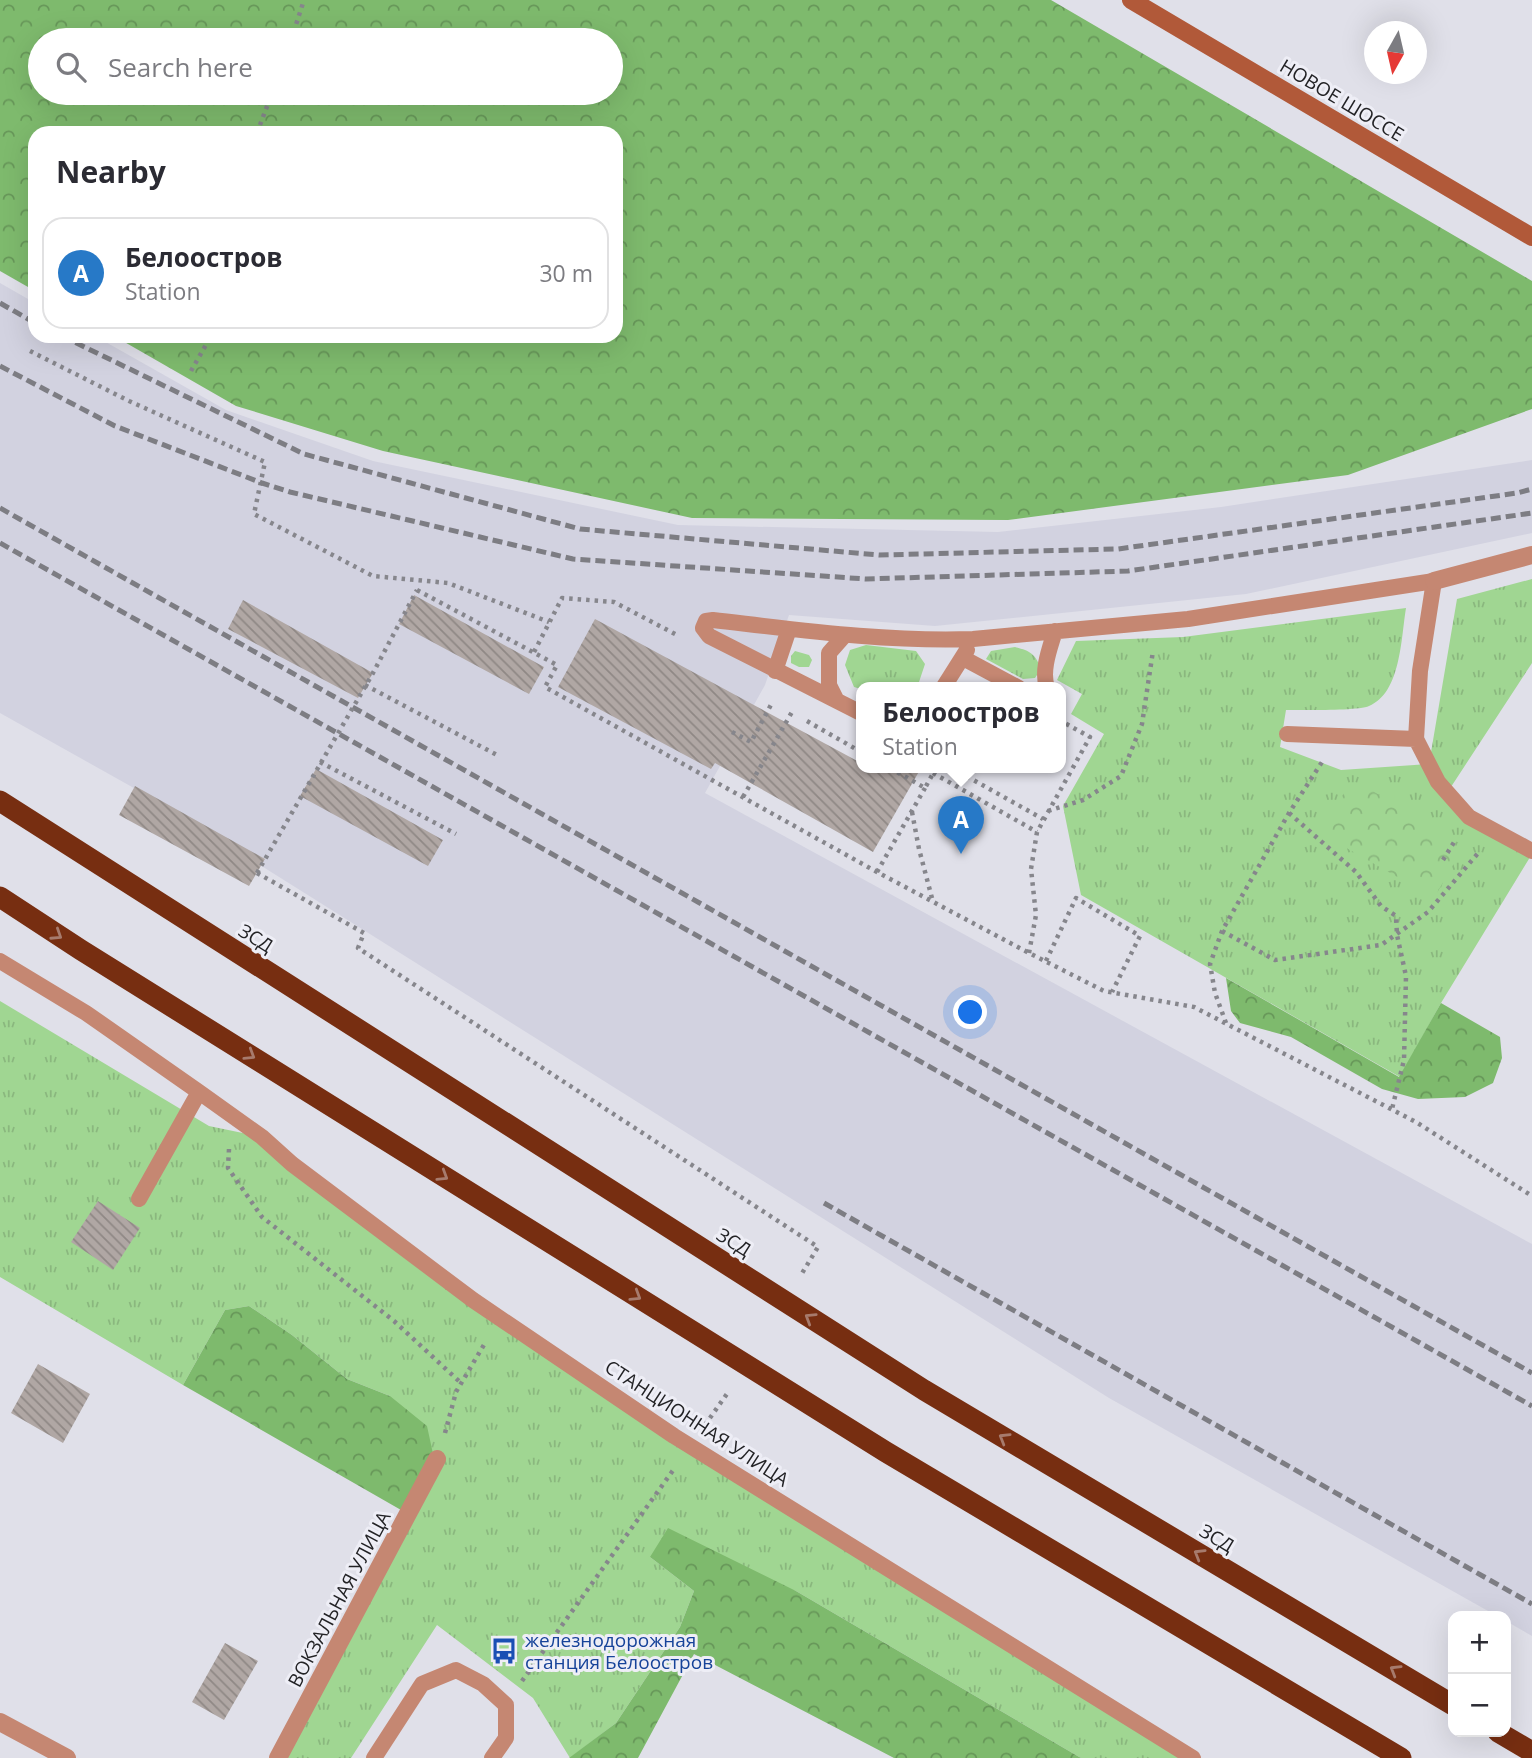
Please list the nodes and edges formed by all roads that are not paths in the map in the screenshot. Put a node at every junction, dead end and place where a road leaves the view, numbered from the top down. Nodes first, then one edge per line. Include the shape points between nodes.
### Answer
1 (1131, 0) edge
2 (1532, 237) edge
3 (1532, 555) edge
4 (1433, 581) junction
5 (789, 629) junction
6 (1055, 631) junction
7 (844, 636) junction
8 (973, 639) junction
9 (963, 658) junction
10 (775, 671) junction
11 (947, 682) edge
12 (1007, 682) edge
13 (1045, 682) edge
14 (837, 701) junction
15 (856, 710) edge
16 (1287, 734) dead end
17 (1416, 739) junction
18 (0, 801) edge
19 (1532, 851) edge
20 (0, 897) edge
21 (0, 961) edge
22 (199, 1092) junction
23 (139, 1199) dead end
24 (437, 1459) road end
25 (1448, 1702) edge
26 (0, 1722) edge
27 (67, 1758) edge
28 (278, 1758) edge
29 (374, 1758) edge
30 (492, 1758) edge
31 (1193, 1758) edge
32 (1401, 1758) edge

1 - 2 main road, НОВОЕ ШОССЕ
3 - 4 street
4 - 6 lane via 1188,619
4 - 17 lane
5 - 7 lane
5 - 10 lane
5 - 10 lane via 713,620 706,621 703,628 709,636
6 - 8 lane
6 - 13 lane
7 - 8 lane
7 - 14 lane via 830,653 830,685
8 - 9 lane
9 - 11 lane
9 - 12 lane
10 - 14 lane
14 - 15 lane
16 - 17 lane
17 - 19 lane via 1438,782 1469,817
25 -> 18 highway, ЗСД via 924,1390
20 -> 32 highway via 886,1452
21 - 22 lane, СТАНЦИОННАЯ УЛИЦА via 86,1013
22 - 23 lane
22 - 31 lane, СТАНЦИОННАЯ УЛИЦА via 500,1318 690,1446
24 - 28 street, ВОКЗАЛЬНАЯ УЛИЦА
26 - 27 street
29 - 30 lane via 422,1684 456,1670 483,1684 506,1704 506,1738

